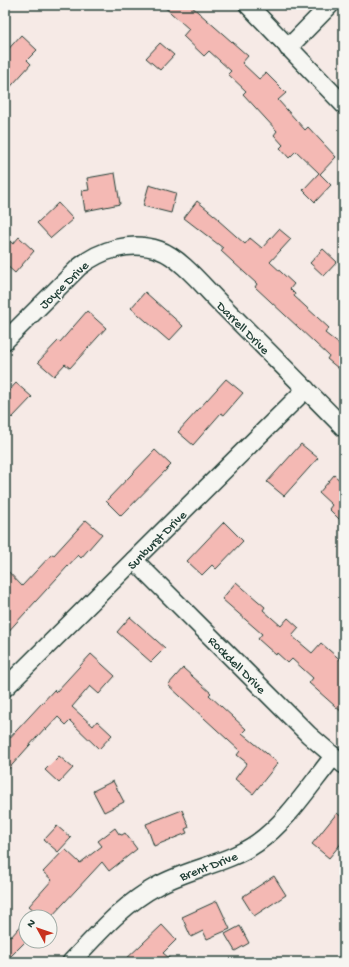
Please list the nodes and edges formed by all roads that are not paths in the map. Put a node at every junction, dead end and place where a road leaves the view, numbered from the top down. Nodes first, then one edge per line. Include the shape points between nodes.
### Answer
1 (248, 5) edge
2 (330, 5) edge
3 (288, 48) junction
4 (344, 105) edge
5 (133, 246) joint
6 (5, 342) edge
7 (306, 389) junction
8 (344, 428) edge
9 (134, 560) junction
10 (5, 688) edge
11 (339, 760) edge
12 (71, 962) edge

1 - 3 street
2 - 3 street
3 - 4 street
5 - 6 street, Joyce Drive via 113,249 91,258
5 - 7 street, Darrell Drive via 157,249 172,257
7 - 8 street, Darrell Drive
7 - 9 street, Sunburst Drive
9 - 10 street, Sunburst Drive
9 - 11 street, Rockdell Drive via 309,735
11 - 12 street, Brent Drive via 258,842 230,858 158,885 133,900

